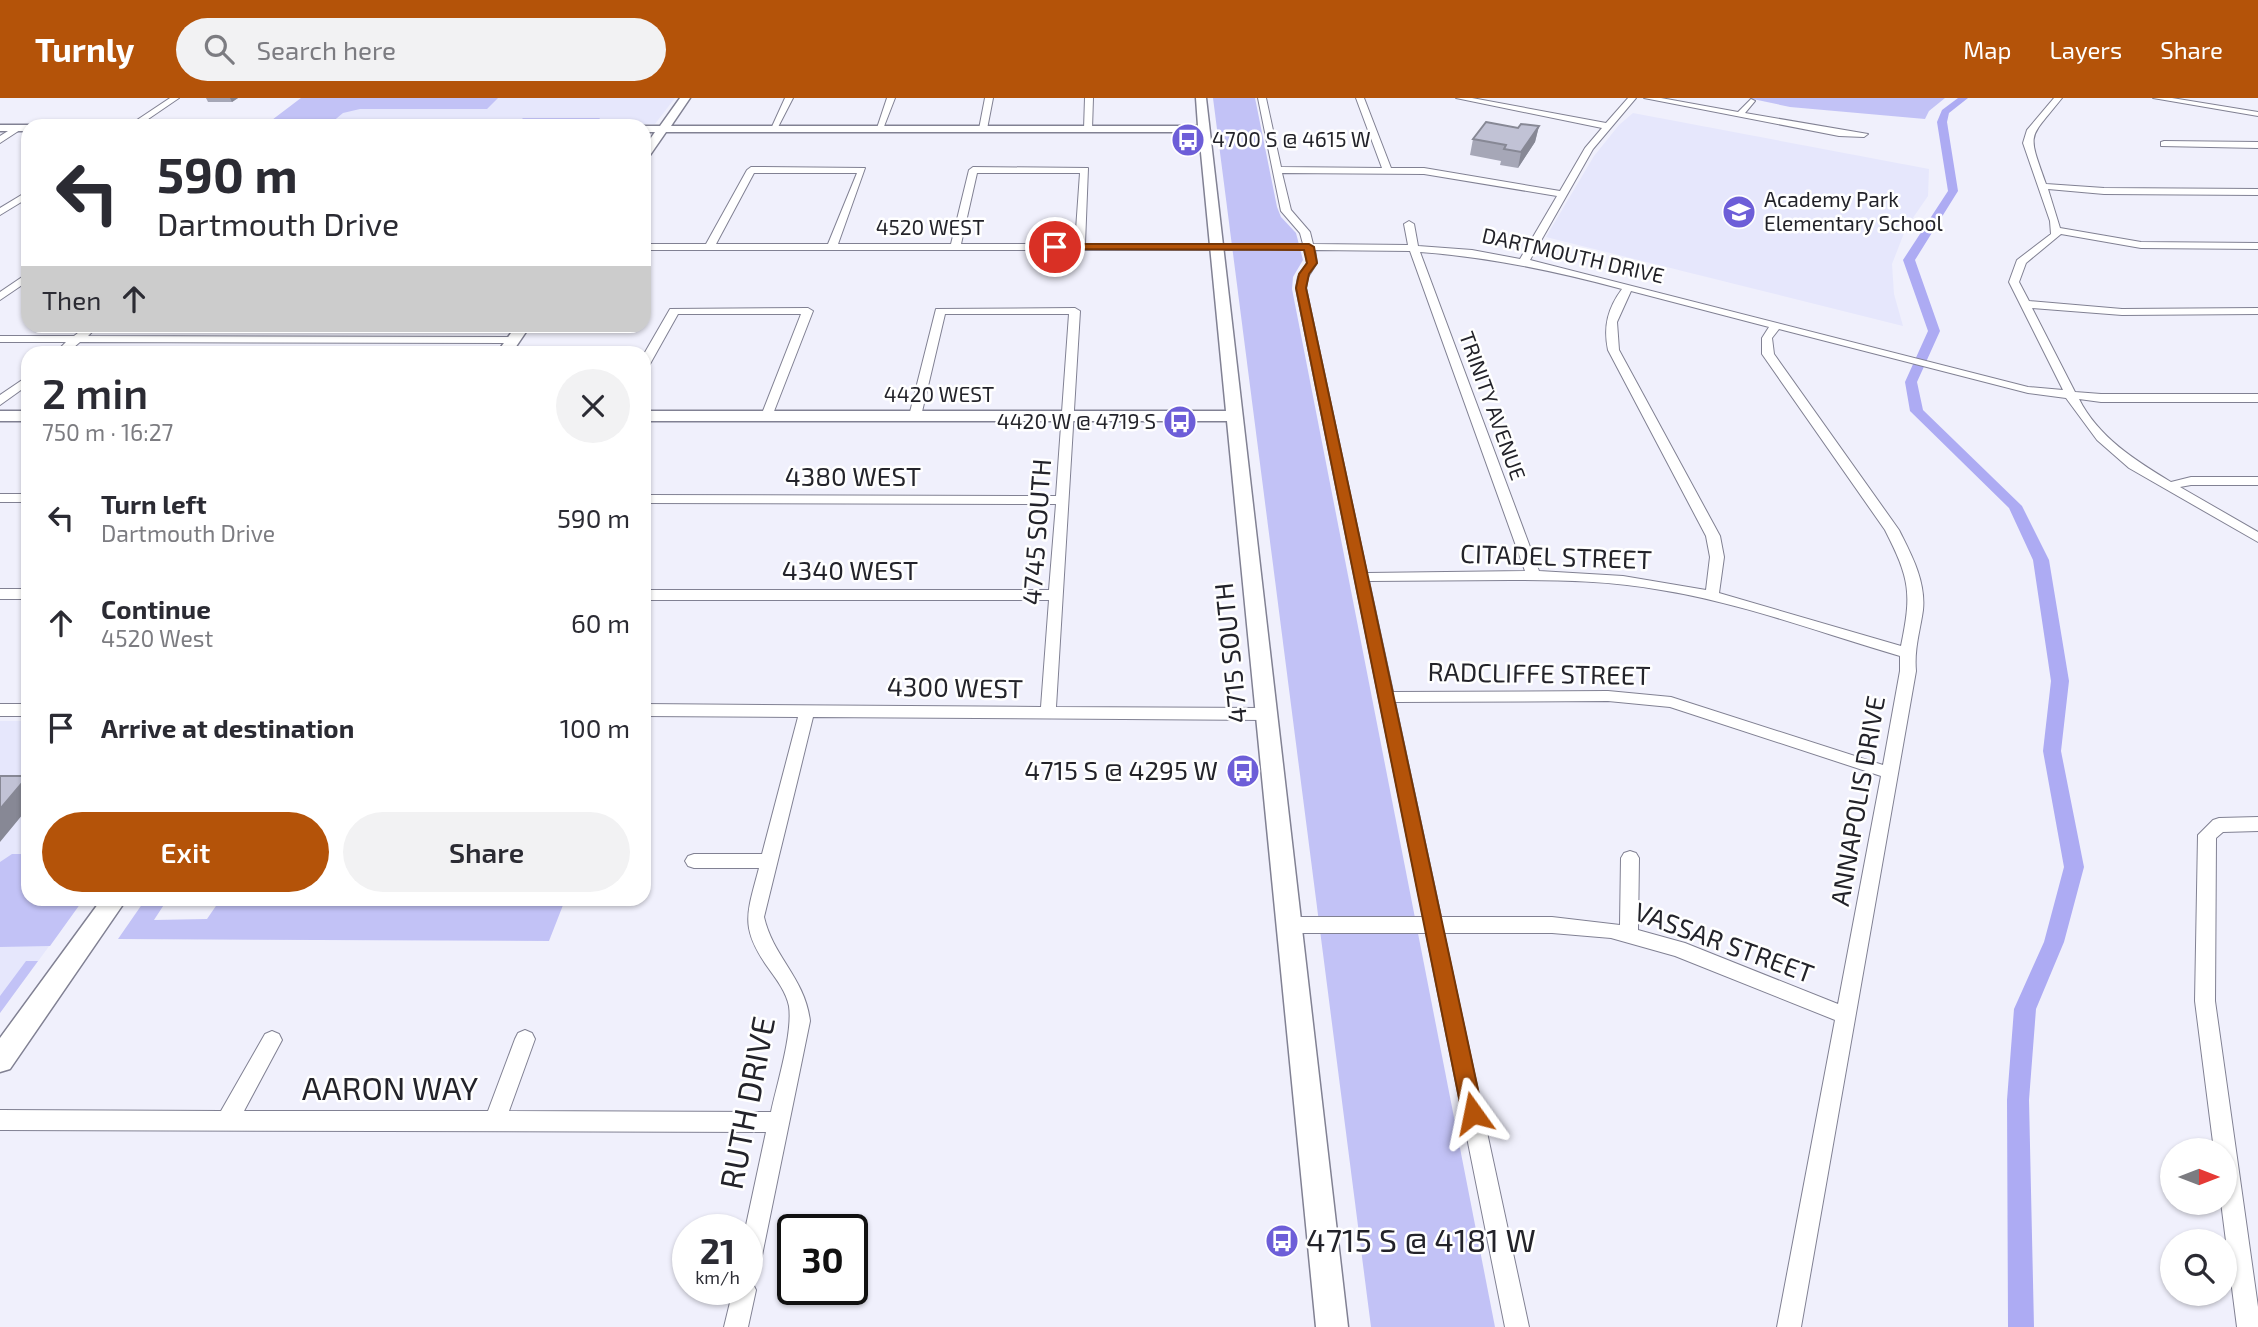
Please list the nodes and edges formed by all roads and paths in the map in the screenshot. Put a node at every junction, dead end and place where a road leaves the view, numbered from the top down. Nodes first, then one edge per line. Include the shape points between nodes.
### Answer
1 (175, 98) edge
2 (685, 98) edge
3 (789, 98) edge
4 (891, 98) edge
5 (989, 98) edge
6 (1090, 98) edge
7 (1200, 98) edge
8 (1262, 98) edge
9 (1360, 98) edge
10 (1461, 98) edge
11 (1632, 98) edge
12 (1648, 98) edge
13 (2058, 98) edge
14 (2157, 98) edge
15 (2232, 98) edge
16 (1751, 101) dead end
17 (2240, 112) junction
18 (2258, 114) edge
19 (1740, 115) junction
20 (143, 119) edge
21 (2257, 125) edge
22 (1606, 126) junction
23 (0, 128) edge
24 (21, 128) edge
25 (21, 129) edge
26 (651, 129) edge
27 (663, 129) junction
28 (773, 129) junction
29 (879, 129) junction
30 (983, 129) junction
31 (1088, 129) junction
32 (1204, 129) junction
33 (1864, 134) dead end
34 (0, 139) edge
35 (2164, 144) dead end
36 (2258, 145) edge
37 (651, 146) edge
38 (1278, 170) junction
39 (1387, 170) junction
40 (2042, 186) junction
41 (2258, 191) edge
42 (1563, 194) junction
43 (21, 198) edge
44 (0, 212) edge
45 (1409, 225) dead end
46 (2056, 230) junction
47 (2258, 246) edge
48 (651, 247) edge
49 (709, 247) junction
50 (832, 247) junction
51 (955, 247) junction
52 (1080, 247) junction
53 (1217, 247) junction
54 (1309, 247) junction
55 (1414, 248) junction
56 (1524, 261) junction
57 (21, 281) edge
58 (1628, 287) junction
59 (0, 297) edge
60 (2024, 304) junction
61 (2258, 312) edge
62 (1776, 325) junction
63 (84, 333) edge
64 (224, 333) edge
65 (372, 333) edge
66 (518, 333) edge
67 (0, 339) edge
68 (76, 339) junction
69 (217, 340) junction
70 (366, 340) junction
71 (513, 340) junction
72 (68, 346) edge
73 (509, 346) edge
74 (651, 352) edge
75 (21, 384) edge
76 (2069, 396) junction
77 (2258, 398) edge
78 (0, 401) edge
79 (0, 416) edge
80 (21, 416) edge
81 (651, 416) edge
82 (767, 416) junction
83 (915, 416) junction
84 (1068, 416) junction
85 (1234, 416) junction
86 (2258, 481) edge
87 (2169, 486) junction
88 (0, 498) edge
89 (21, 499) edge
90 (651, 499) edge
91 (1062, 500) junction
92 (2258, 538) edge
93 (1361, 577) junction
94 (1534, 577) junction
95 (0, 594) edge
96 (21, 594) edge
97 (651, 595) edge
98 (1056, 595) junction
99 (1712, 596) junction
100 (1907, 653) junction
101 (1386, 697) junction
102 (0, 710) edge
103 (21, 710) edge
104 (651, 710) edge
105 (807, 711) junction
106 (1048, 714) junction
107 (1266, 714) junction
108 (1889, 773) junction
109 (2258, 824) edge
110 (1630, 858) dead end
111 (694, 861) dead end
112 (767, 861) junction
113 (110, 906) edge
114 (1288, 925) junction
115 (1434, 925) junction
116 (1629, 935) junction
117 (1846, 1016) junction
118 (525, 1039) dead end
119 (272, 1040) dead end
120 (0, 1060) edge
121 (0, 1120) edge
122 (495, 1120) junction
123 (227, 1121) junction
124 (780, 1122) junction
125 (760, 1214) edge
126 (741, 1305) edge
127 (736, 1327) edge
128 (1332, 1327) edge
129 (1517, 1327) edge
130 (1789, 1327) edge
131 (2249, 1327) edge

1 - 20 street
2 - 27 street
3 - 28 street
4 - 29 street
5 - 30 street
6 - 31 street
7 - 32 street, 4715 SOUTH
8 - 38 street
9 - 39 street
10 - 22 street
11 - 22 street
12 - 19 street
13 - 40 street via 2031,130 2027,143
14 - 17 street
15 - 17 street
16 - 19 street
17 - 18 street
17 - 21 street
19 - 33 street
22 - 42 street
23 - 24 street
25 - 34 street
26 - 27 street
27 - 28 street
27 - 37 street
28 - 29 street
29 - 30 street
30 - 31 street
31 - 32 street
32 - 53 street, 4715 SOUTH
35 - 36 street
38 - 39 street
38 - 54 street via 1286,211 1305,232
39 - 42 street via 1443,173
40 - 41 street via 2104,191
40 - 46 street
42 - 56 street
43 - 44 street
45 - 55 street, TRINITY AVENUE
46 - 47 street via 2141,245
46 - 60 street via 2050,241 2015,271 2014,282
48 - 49 street, 4520 WEST
49 - 50 street, 4520 WEST
49 - 50 street via 751,170 862,170
50 - 51 street, 4520 WEST
51 - 52 street, 4520 WEST
51 - 52 street via 973,170 1085,170
52 - 53 street, 4520 WEST
53 - 54 street, DARTMOUTH DRIVE
53 - 85 street, 4715 SOUTH
54 - 55 street, DARTMOUTH DRIVE
54 - 93 street via 1312,263 1301,288
55 - 56 street, DARTMOUTH DRIVE
55 - 94 street, TRINITY AVENUE
56 - 58 street, DARTMOUTH DRIVE
57 - 59 street
58 - 62 street, DARTMOUTH DRIVE
58 - 99 street via 1611,318 1611,343 1713,536 1717,557
60 - 61 street via 2122,312
60 - 76 street
62 - 76 street, DARTMOUTH DRIVE via 2015,387
62 - 100 street, ANNAPOLIS DRIVE via 1766,343 1770,359 1905,555 1916,607
63 - 68 street
64 - 69 street
65 - 70 street
66 - 71 street
67 - 68 street
68 - 69 street
68 - 72 street
69 - 70 street
70 - 71 street
71 - 73 street
74 - 82 street via 674,311 808,311
75 - 78 street
76 - 77 street, DARTMOUTH DRIVE
76 - 87 street via 2117,452
79 - 80 street
81 - 82 street, 4420 WEST
82 - 83 street, 4420 WEST
83 - 84 street, 4420 WEST
83 - 84 street, 4745 SOUTH via 940,311 1075,311
84 - 85 street, 4420 WEST
84 - 91 street, 4745 SOUTH
85 - 107 street, 4715 SOUTH
86 - 87 street via 2191,481
87 - 92 street
88 - 89 street
90 - 91 street, 4380 WEST
91 - 98 street, 4745 SOUTH
93 - 94 street, CITADEL STREET
93 - 101 street
94 - 99 street, CITADEL STREET via 1618,580
95 - 96 street
97 - 98 street, 4340 WEST
98 - 106 street, 4745 SOUTH
99 - 100 street, CITADEL STREET
100 - 108 street, ANNAPOLIS DRIVE via 1908,671
101 - 108 street, RADCLIFFE STREET via 1655,700 1704,711
101 - 115 street
102 - 103 street
104 - 105 street, 4300 WEST
105 - 106 street, 4300 WEST
105 - 112 street, RUTH DRIVE
106 - 107 street, 4300 WEST
107 - 114 street, 4715 SOUTH
108 - 117 street, ANNAPOLIS DRIVE
109 - 131 street via 2219,825 2207,835 2203,964
110 - 116 street
111 - 112 street
112 - 124 street, RUTH DRIVE via 757,900 757,934 789,979 800,1005
113 - 120 street
114 - 115 street, VASSAR STREET
114 - 128 street, 4715 SOUTH
115 - 116 street, VASSAR STREET via 1562,925
115 - 129 street
116 - 117 street, VASSAR STREET via 1678,949
117 - 130 street, ANNAPOLIS DRIVE
118 - 122 street
119 - 123 street
121 - 123 street, AARON WAY
122 - 123 street, AARON WAY
122 - 124 street, AARON WAY
124 - 125 street, RUTH DRIVE
126 - 127 street

